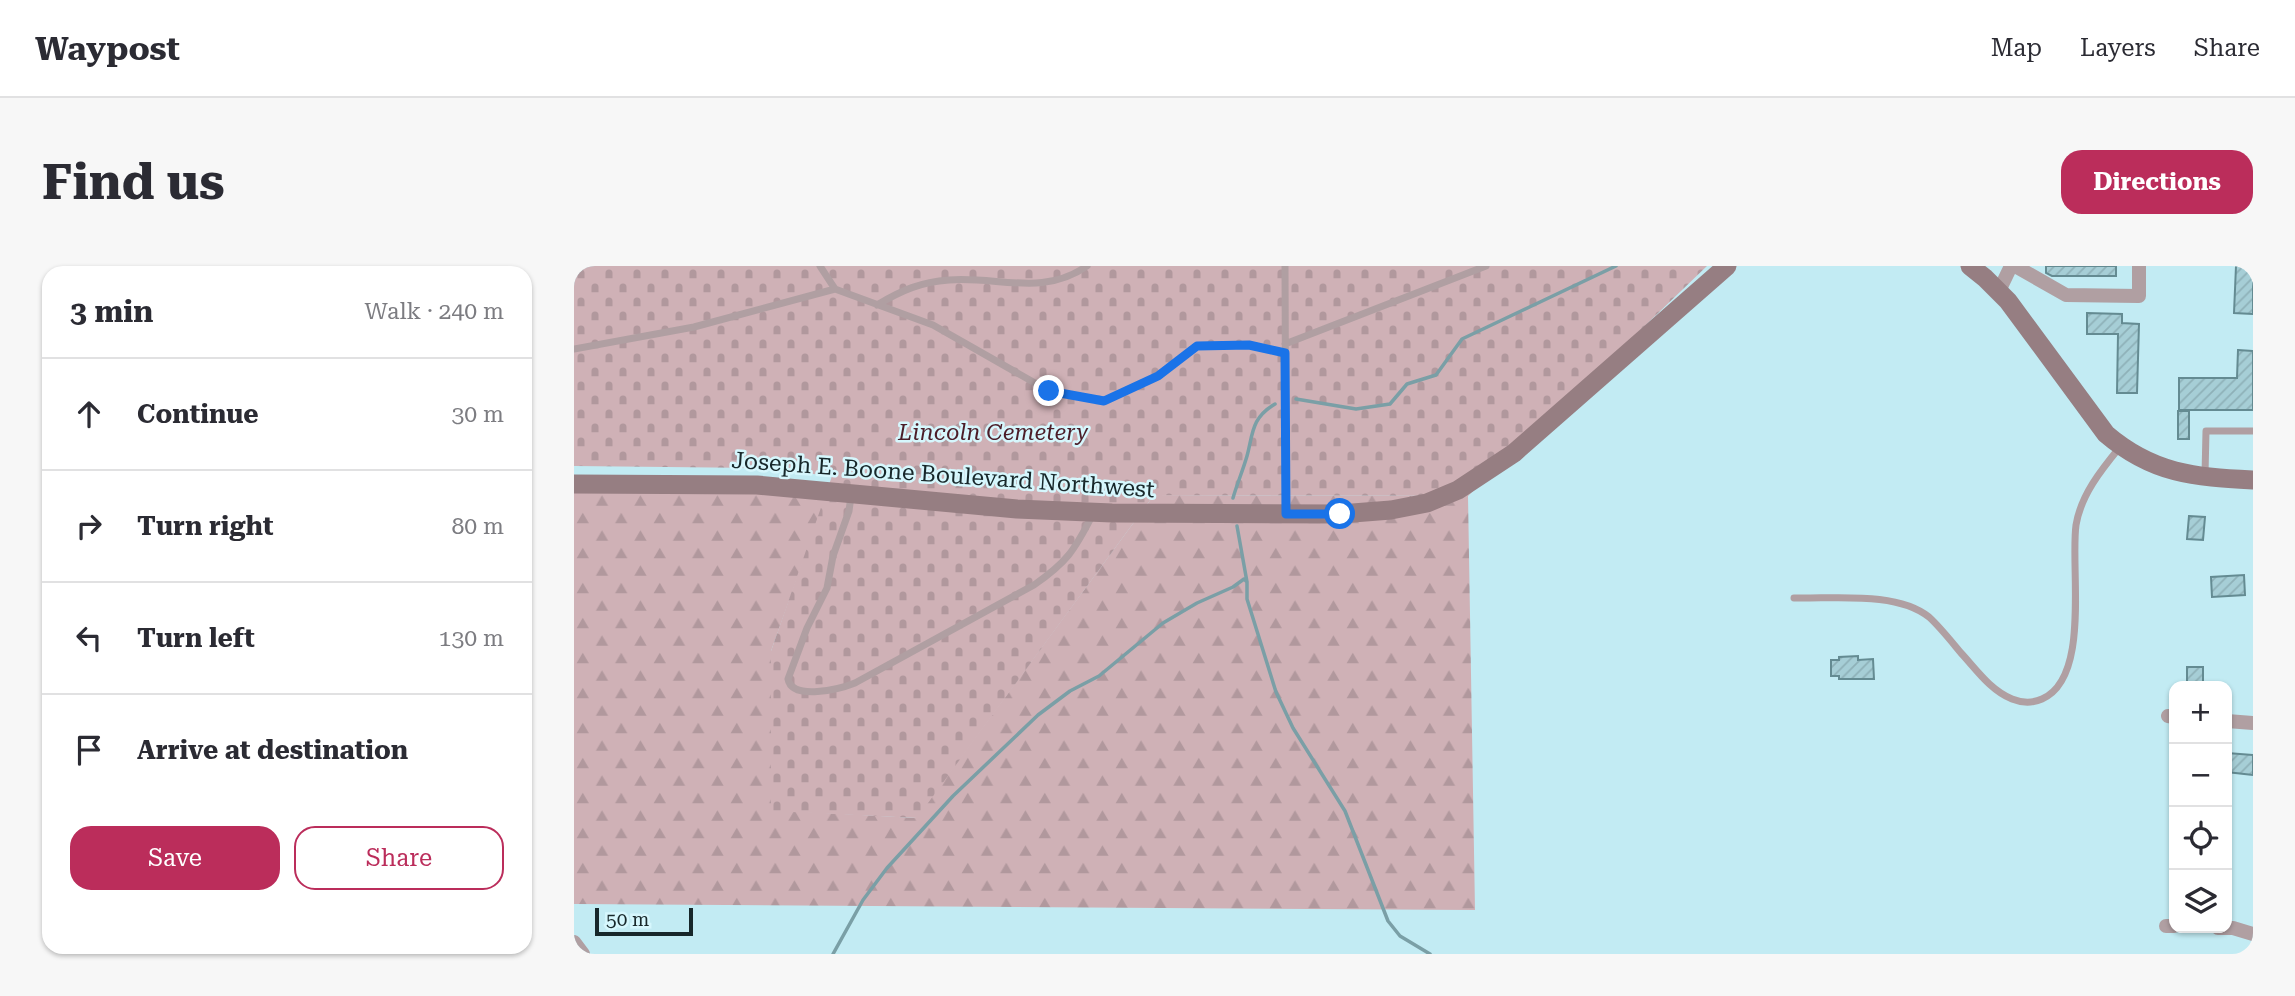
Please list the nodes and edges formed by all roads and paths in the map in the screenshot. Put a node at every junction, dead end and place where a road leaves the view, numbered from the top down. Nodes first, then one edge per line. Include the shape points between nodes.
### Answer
1 (820, 266) edge
2 (1087, 266) edge
3 (1285, 266) edge
4 (1486, 266) edge
5 (1727, 266) edge
6 (1970, 266) edge
7 (2013, 266) edge
8 (2139, 266) edge
9 (835, 289) junction
10 (1999, 292) junction
11 (877, 304) junction
12 (574, 349) edge
13 (1285, 349) junction
14 (2253, 431) edge
15 (2121, 447) junction
16 (2206, 476) junction
17 (2253, 480) edge
18 (574, 484) edge
19 (851, 494) junction
20 (1094, 512) junction
21 (1286, 514) junction
22 (1794, 598) dead end
23 (2232, 721) edge
24 (2253, 723) edge
25 (2232, 928) edge
26 (2253, 934) edge
27 (574, 942) edge
28 (583, 954) edge

1 - 9 lane
2 - 11 lane via 1072,277 1052,282 950,280 905,288
3 - 13 lane
4 - 13 lane
5 - 21 main road, Joseph E. Boone Boulevard Northwest via 1514,453 1458,490 1427,503 1391,510
6 - 10 main road
7 - 8 street via 2066,295 2127,296 2138,296
7 - 10 street
9 - 11 lane
9 - 12 lane via 694,327
10 - 15 main road via 2106,434
11 - 13 lane via 933,325 1049,391 1104,401 1158,376 1197,346
13 - 21 lane
14 - 16 lane via 2206,431
15 - 16 main road via 2148,463
15 - 22 lane via 2081,506 2075,544 2071,659 2060,685 2049,696 2024,702 1999,692 1928,617 1912,608 1876,600
16 - 17 main road
18 - 19 main road, Joseph E. Boone Boulevard Northwest via 757,485
19 - 20 main road, Joseph E. Boone Boulevard Northwest
19 - 20 lane via 828,588 788,679 793,688 834,691 855,684 1034,585 1075,549
20 - 21 main road, Joseph E. Boone Boulevard Northwest
23 - 24 street
25 - 26 street
27 - 28 street

